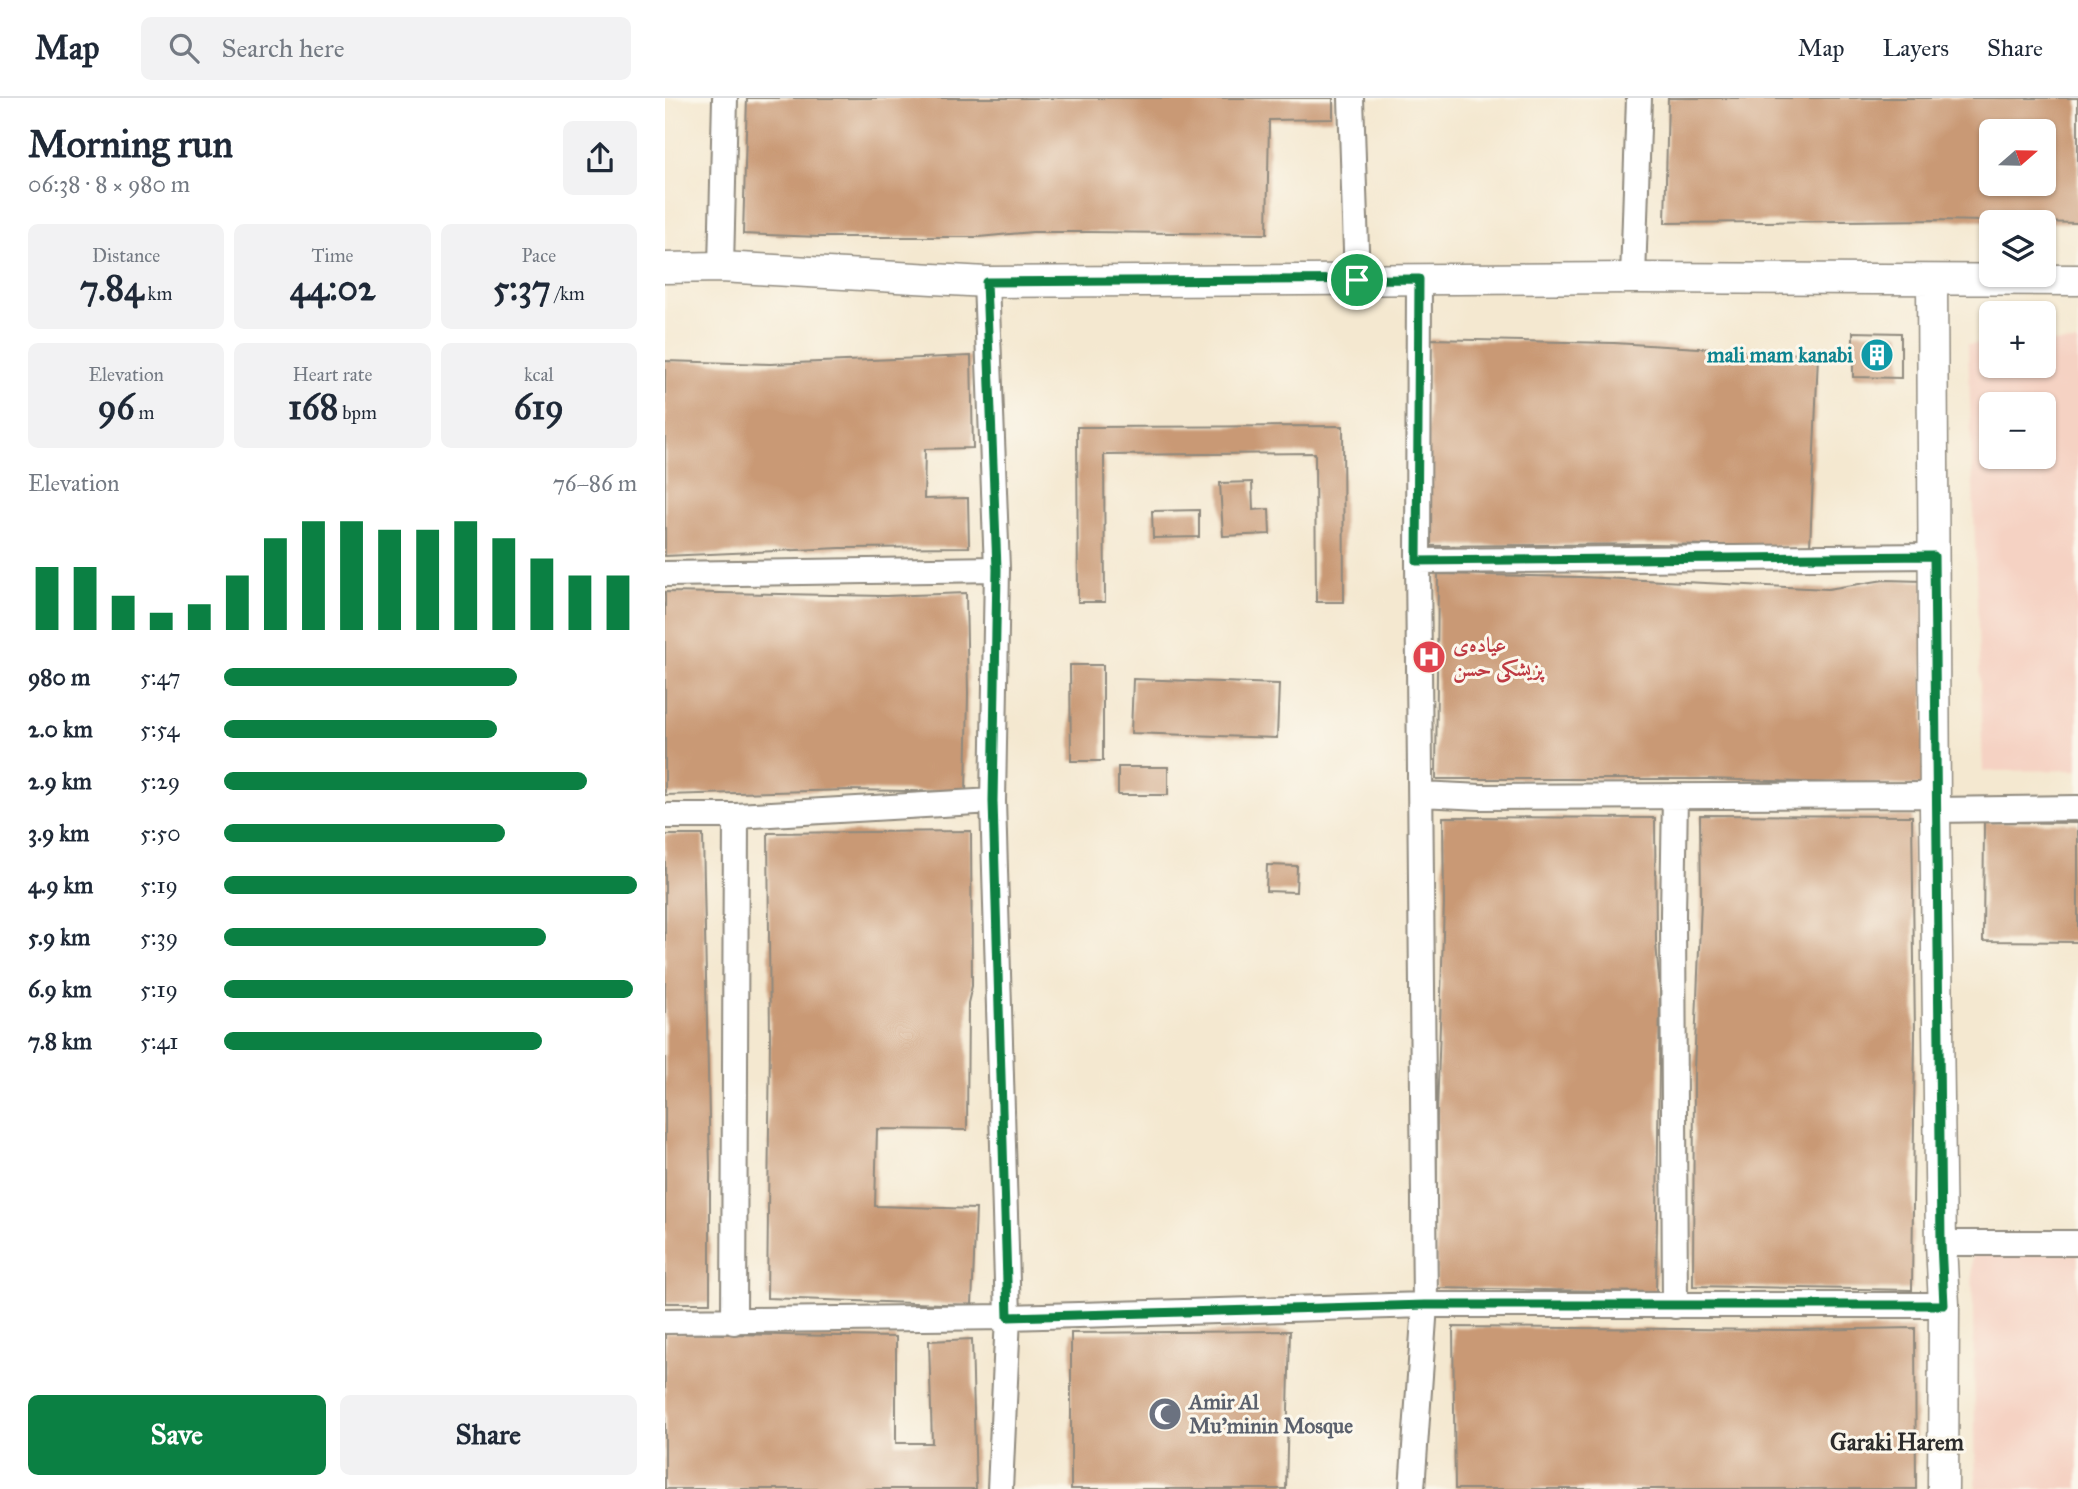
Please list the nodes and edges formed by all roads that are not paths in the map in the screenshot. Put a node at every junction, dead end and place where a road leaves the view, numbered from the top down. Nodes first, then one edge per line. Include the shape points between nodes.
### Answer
1 (725, 98) edge
2 (1351, 98) edge
3 (1639, 98) edge
4 (721, 267) junction
5 (665, 268) edge
6 (1633, 278) junction
7 (1419, 279) junction
8 (1357, 280) junction
9 (2078, 280) edge
10 (1932, 281) junction
11 (986, 282) junction
12 (1934, 556) junction
13 (1417, 561) junction
14 (997, 569) junction
15 (665, 574) edge
16 (1420, 794) junction
17 (1675, 796) junction
18 (993, 801) junction
19 (1935, 803) junction
20 (2078, 808) edge
21 (665, 816) edge
22 (736, 816) junction
23 (1941, 1243) junction
24 (2078, 1243) edge
25 (1425, 1305) junction
26 (1944, 1305) junction
27 (1675, 1306) junction
28 (1008, 1317) junction
29 (665, 1321) edge
30 (734, 1322) junction
31 (1000, 1489) edge
32 (1412, 1489) edge
33 (1943, 1489) edge

1 - 4 street
2 - 8 street
3 - 6 street
4 - 5 street
4 - 11 street
6 - 7 street
6 - 10 street
7 - 8 street
7 - 13 street
8 - 11 street
9 - 10 street
10 - 12 street
11 - 14 street
12 - 13 street
12 - 19 street
13 - 16 street
14 - 15 street
14 - 18 street
16 - 17 street
16 - 25 street
17 - 19 street
17 - 27 street
18 - 22 street
18 - 28 street
19 - 20 street
19 - 23 street
21 - 22 street
22 - 30 street
23 - 24 street
23 - 26 street
25 - 27 street
25 - 28 street
25 - 32 street
26 - 27 street
26 - 33 street
28 - 30 street
28 - 31 street
29 - 30 street

